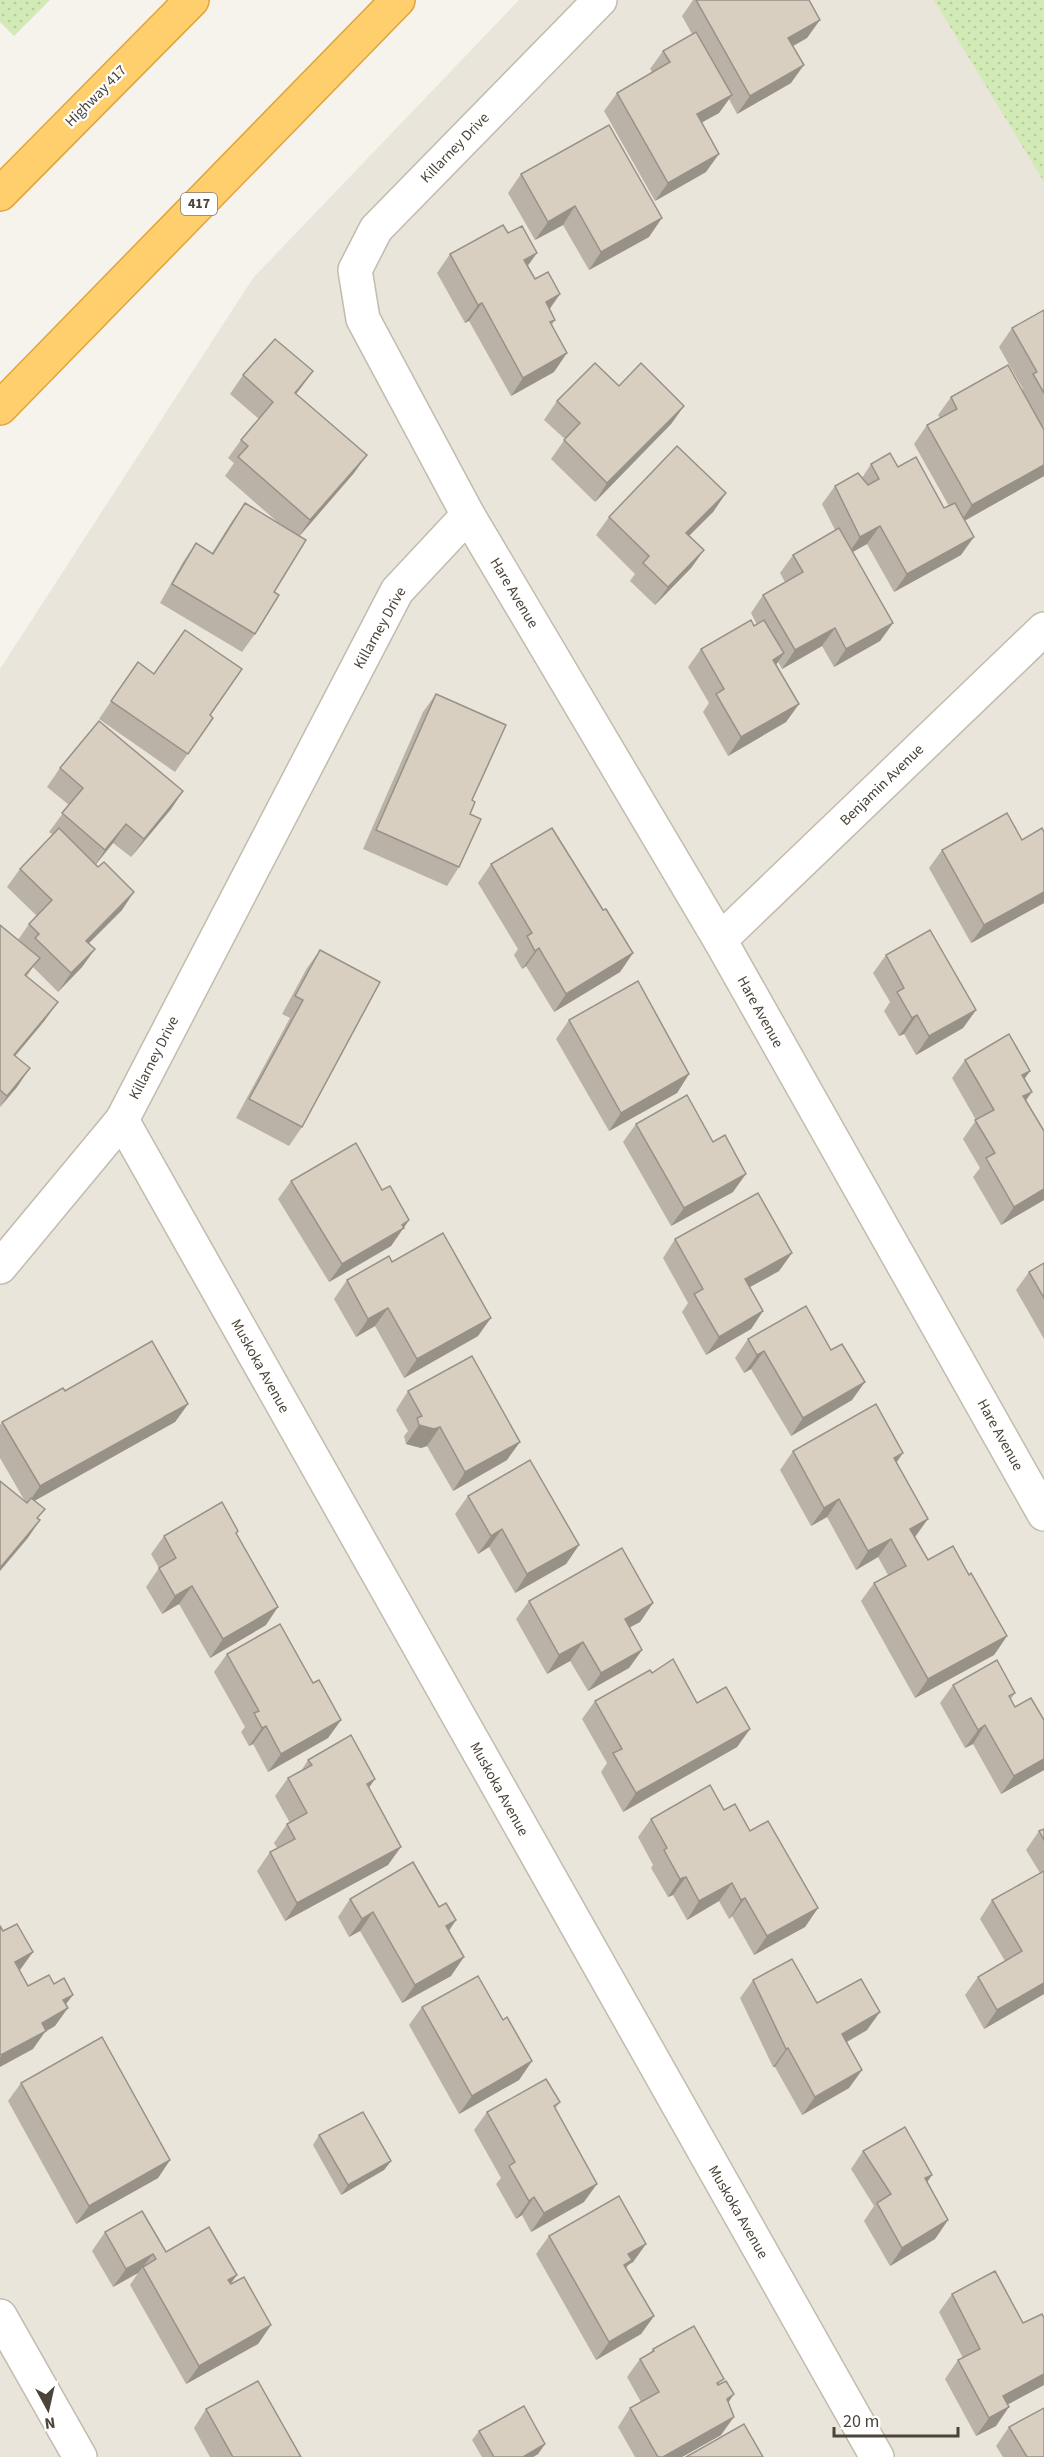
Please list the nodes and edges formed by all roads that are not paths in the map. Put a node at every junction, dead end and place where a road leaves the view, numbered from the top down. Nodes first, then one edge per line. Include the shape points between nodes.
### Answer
1 (192, 0) edge
2 (398, 0) edge
3 (600, 0) edge
4 (0, 194) edge
5 (0, 408) edge
6 (468, 515) junction
7 (1044, 629) edge
8 (720, 940) junction
9 (122, 1120) junction
10 (0, 1267) edge
11 (1044, 1514) edge
12 (0, 2316) edge
13 (80, 2457) edge
14 (877, 2457) edge

1 - 4 highway, Highway 417
2 - 5 highway, 417
3 - 6 street, Killarney Drive via 376,229 355,270 363,319
6 - 8 street, Hare Avenue
6 - 9 street, Killarney Drive via 397,591
7 - 8 street, Benjamin Avenue
8 - 11 street, Hare Avenue
9 - 10 street, Killarney Drive
9 - 14 street, Muskoka Avenue
12 - 13 street

